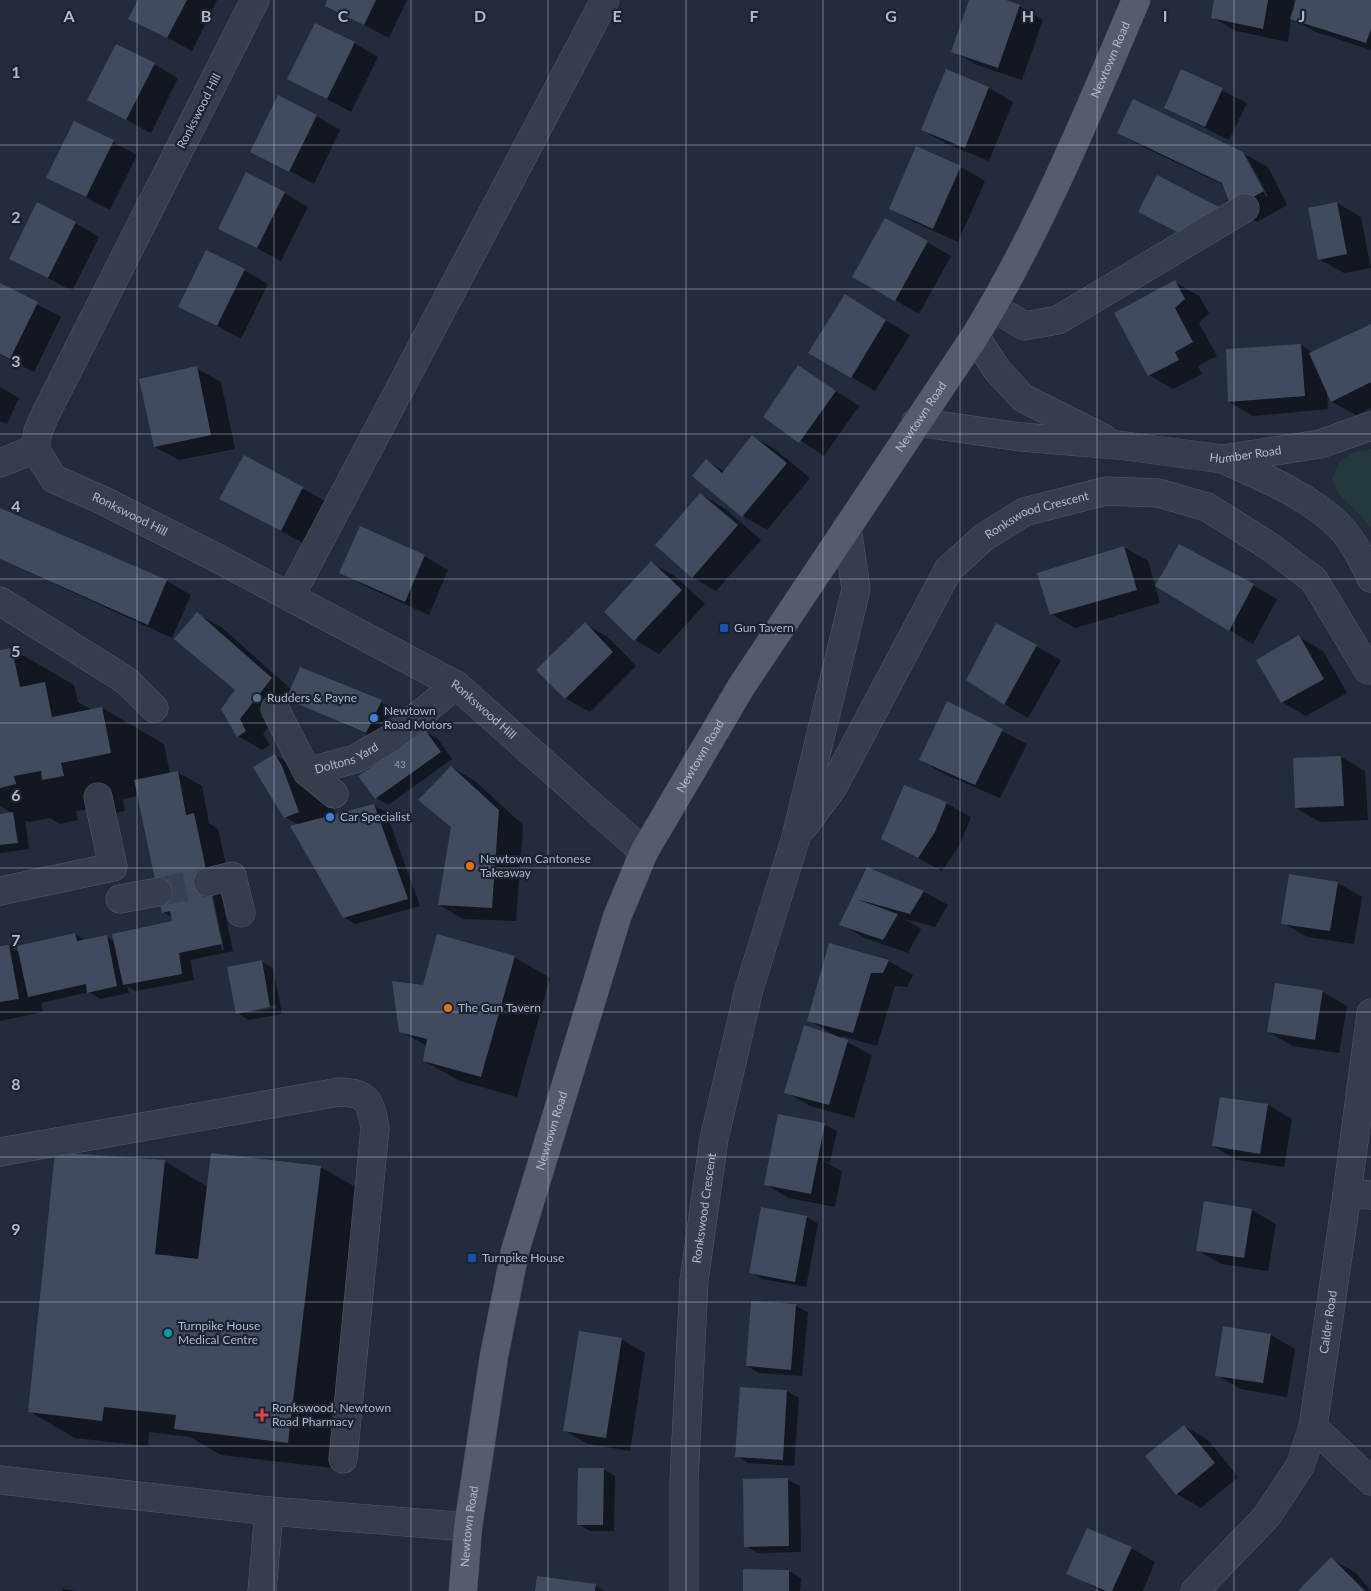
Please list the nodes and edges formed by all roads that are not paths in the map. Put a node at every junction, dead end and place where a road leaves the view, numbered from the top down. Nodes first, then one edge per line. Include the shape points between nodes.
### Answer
1 (255, 0) edge
2 (605, 0) edge
3 (1136, 0) edge
4 (1245, 208) dead end
5 (993, 307) junction
6 (975, 336) junction
7 (916, 422) junction
8 (1371, 426) edge
9 (1118, 445) junction
10 (35, 449) junction
11 (1223, 459) junction
12 (0, 463) edge
13 (847, 526) junction
14 (1371, 578) edge
15 (290, 597) junction
16 (0, 601) edge
17 (1371, 669) edge
18 (456, 685) junction
19 (154, 708) dead end
20 (275, 709) dead end
21 (307, 772) junction
22 (334, 794) dead end
23 (98, 797) dead end
24 (796, 837) junction
25 (644, 852) junction
26 (114, 868) junction
27 (208, 882) tunnel mouth
28 (0, 890) edge
29 (158, 892) tunnel mouth
30 (241, 913) dead end
31 (1371, 1013) edge
32 (0, 1152) edge
33 (1359, 1195) edge
34 (1313, 1427) junction
35 (343, 1459) dead end
36 (0, 1480) edge
37 (1371, 1481) edge
38 (269, 1511) junction
39 (468, 1527) junction
40 (262, 1591) edge
41 (463, 1591) edge
42 (684, 1591) edge
43 (1195, 1591) edge

1 - 10 street, Ronkswood Hill via 45,415
2 - 15 street
3 - 5 main road, Newtown Road via 1067,164
4 - 5 street via 1058,320 1024,326
5 - 6 main road, Newtown Road
6 - 7 main road, Newtown Road
6 - 9 street, Humber Road via 998,370 1023,398
7 - 9 street, Humber Road via 1021,437
7 - 13 main road, Newtown Road
8 - 11 street, Humber Road via 1320,444
9 - 11 street, Humber Road
10 - 12 street
10 - 15 street, Ronkswood Hill via 54,479 119,508
11 - 14 street via 1272,481 1340,526
13 - 24 street, Ronkswood Crescent via 856,589
13 - 25 main road, Newtown Road via 741,687
15 - 18 street, Ronkswood Hill
16 - 19 street via 127,681
17 - 24 street, Ronkswood Crescent via 1368,670 1314,580 1272,548 1207,507 1158,493 1106,491 1024,512 983,538 948,570 833,787
18 - 21 street, Doltons Yard via 391,738 355,759
18 - 25 street, Ronkswood Hill
20 - 21 street, Doltons Yard
21 - 22 street, Doltons Yard
23 - 26 street
24 - 42 street, Ronkswood Crescent via 749,989 714,1139 694,1281 684,1480
25 - 39 main road, Newtown Road via 617,916 515,1251 494,1356
26 - 28 street
26 - 29 street via 121,901
27 - 30 street via 232,876
31 - 33 street, Calder Road
32 - 35 street via 340,1092 357,1093 366,1100 375,1128
33 - 34 street, Calder Road
34 - 37 street
34 - 43 street, Calder Road via 1300,1466 1267,1516
36 - 38 street
38 - 39 street
38 - 40 street
39 - 41 main road, Newtown Road

